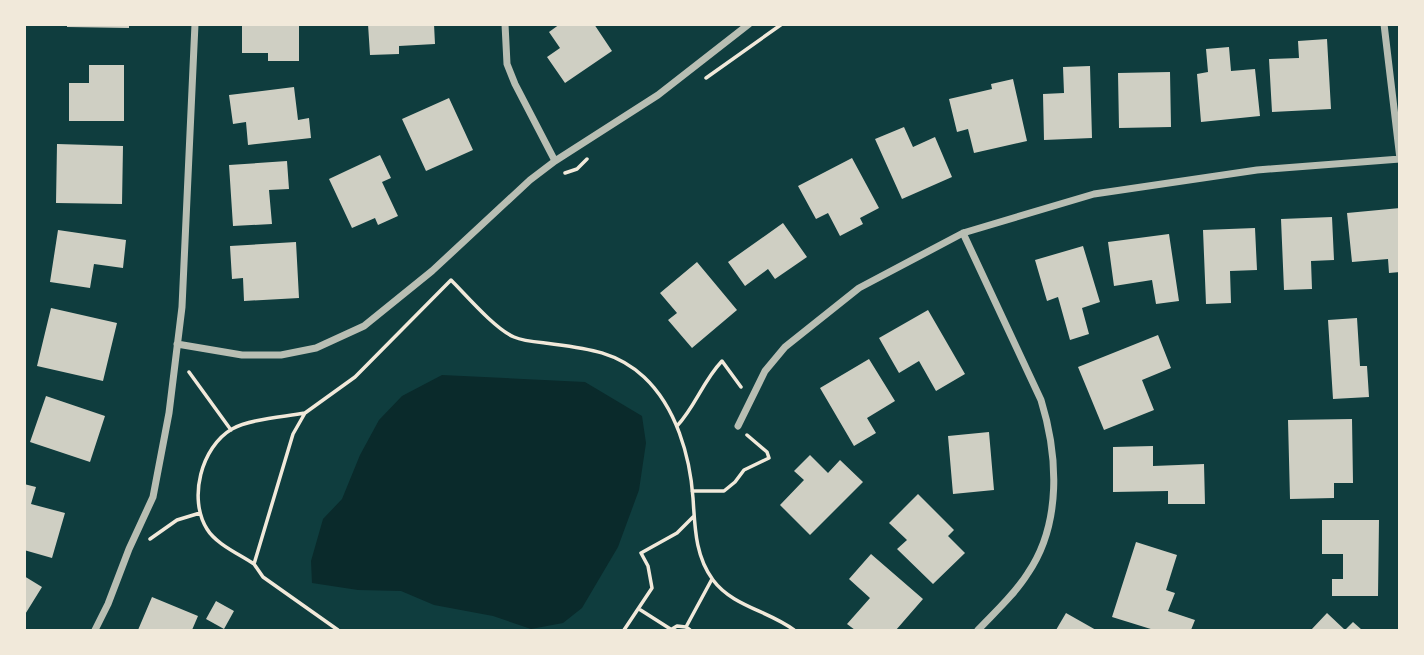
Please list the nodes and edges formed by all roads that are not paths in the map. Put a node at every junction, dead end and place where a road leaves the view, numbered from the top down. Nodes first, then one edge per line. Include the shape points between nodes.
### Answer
1 (195, 24) edge
2 (505, 24) edge
3 (748, 24) edge
4 (1384, 24) edge
5 (1399, 159) edge
6 (555, 161) junction
7 (964, 233) junction
8 (177, 344) junction
9 (738, 426) road end
10 (94, 631) edge
11 (978, 631) edge

1 - 8 street
2 - 6 street via 508,64 515,84
3 - 6 street via 658,95
4 - 5 street
5 - 7 street via 1257,170 1094,194
6 - 8 street via 364,326 316,348 281,355 242,355
7 - 9 street via 859,288 785,347 765,371
7 - 11 street via 1041,400 1049,427 1054,491 1041,550 1028,574
8 - 10 street via 153,497

